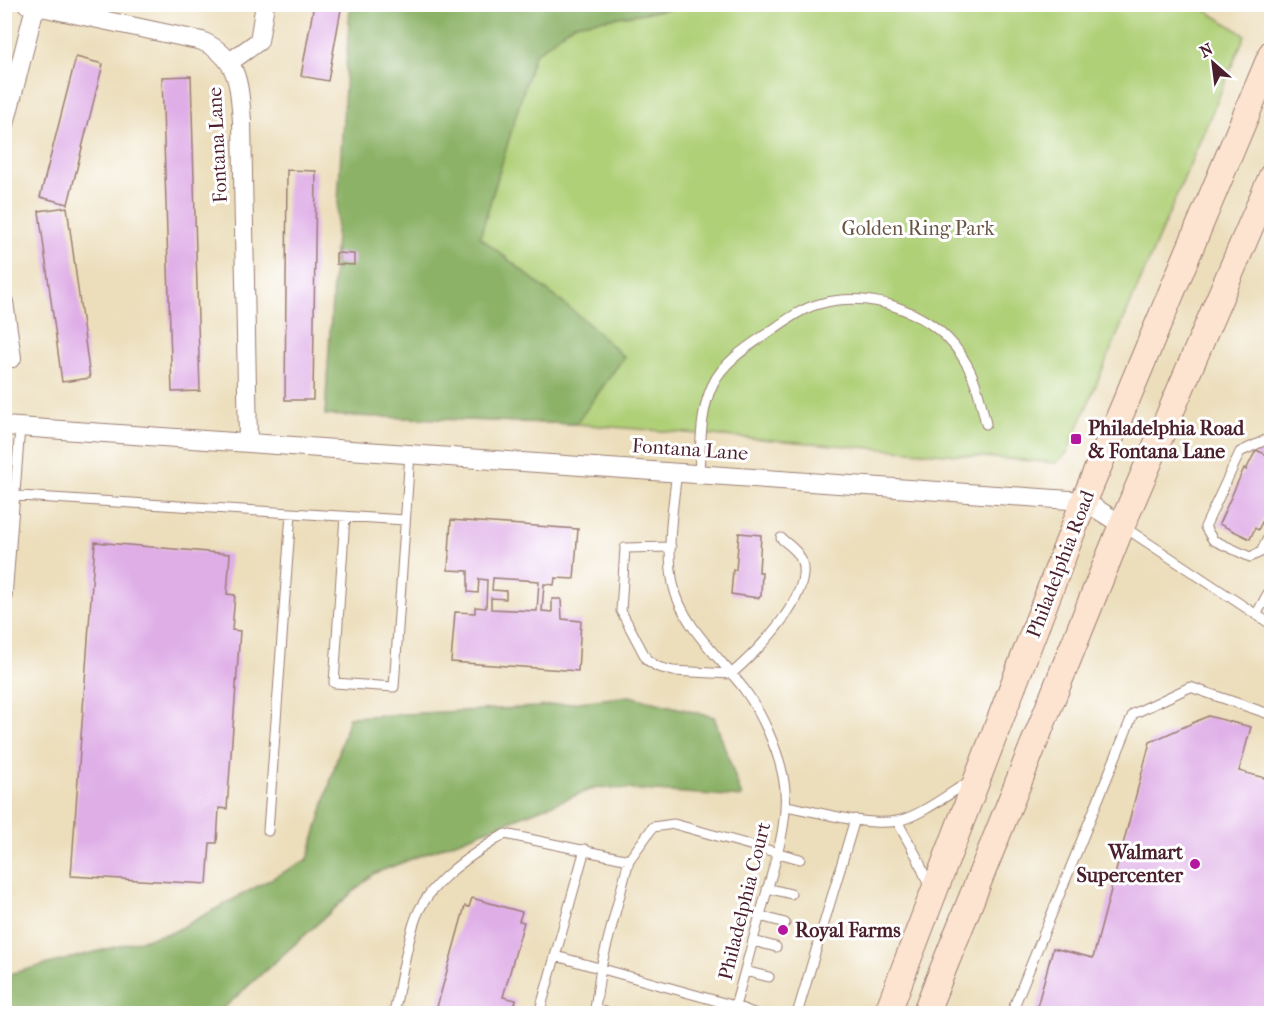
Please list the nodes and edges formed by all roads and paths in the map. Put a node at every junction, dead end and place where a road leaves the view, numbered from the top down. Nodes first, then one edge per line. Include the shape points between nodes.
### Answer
1 (265, 4) edge
2 (31, 6) edge
3 (1272, 53) edge
4 (231, 62) junction
5 (4, 128) edge
6 (1272, 176) edge
7 (4, 302) edge
8 (12, 358) dead end
9 (986, 424) dead end
10 (12, 427) edge
11 (1272, 438) edge
12 (248, 442) junction
13 (410, 453) junction
14 (676, 471) junction
15 (699, 472) junction
16 (4, 495) edge
17 (15, 496) junction
18 (1084, 501) junction
19 (291, 513) junction
20 (345, 516) junction
21 (405, 520) junction
22 (1122, 525) junction
23 (1272, 530) edge
24 (781, 538) dead end
25 (671, 547) junction
26 (1272, 586) edge
27 (1256, 615) junction
28 (1272, 625) edge
29 (4, 637) edge
30 (731, 674) junction
31 (1272, 715) edge
32 (978, 775) junction
33 (786, 806) junction
34 (855, 819) junction
35 (897, 821) junction
36 (268, 831) dead end
37 (585, 849) junction
38 (777, 853) junction
39 (800, 859) dead end
40 (629, 860) junction
41 (829, 867) dead end
42 (840, 870) junction
43 (767, 888) junction
44 (791, 894) dead end
45 (932, 896) junction
46 (819, 902) dead end
47 (830, 904) junction
48 (760, 916) junction
49 (785, 923) dead end
50 (811, 929) dead end
51 (821, 932) junction
52 (753, 941) junction
53 (776, 947) dead end
54 (556, 956) junction
55 (601, 967) junction
56 (745, 971) junction
57 (769, 977) dead end
58 (735, 1006) junction
59 (595, 1011) edge
60 (394, 1014) edge
61 (539, 1014) edge
62 (613, 1014) edge
63 (756, 1014) edge
64 (797, 1014) edge
65 (887, 1014) edge
66 (926, 1014) edge
67 (1011, 1014) edge

1 - 4 street via 258,41
2 - 4 street, Fontana Lane via 202,41 217,48
2 - 5 street
3 - 18 main road, Philadelphia Road
4 - 12 street, Fontana Lane via 242,121
6 - 22 main road, Philadelphia Road
7 - 8 street
9 - 15 lane via 966,362 934,328 917,315 893,306 869,299 844,299 794,314 727,364 712,384 707,400
10 - 12 street, Fontana Lane
10 - 17 lane
11 - 23 lane via 1240,452 1205,527 1213,540 1250,557 1261,552
12 - 13 street, Fontana Lane
13 - 14 street, Fontana Lane
13 - 21 lane
14 - 15 street, Fontana Lane
14 - 25 lane, Philadelphia Court
15 - 18 street, Fontana Lane
16 - 17 lane
17 - 19 lane
17 - 29 lane
18 - 22 street, Fontana Lane
18 - 32 main road, Philadelphia Road
19 - 20 lane
19 - 36 lane
20 - 21 lane
20 - 21 lane via 334,683 394,687
22 - 27 lane
22 - 66 main road, Philadelphia Road
24 - 30 lane via 799,555 803,570 795,602 754,654
25 - 30 lane, Philadelphia Court via 674,585 680,603
25 - 30 lane via 625,548 621,611 647,660 658,667
26 - 27 lane
27 - 28 lane
30 - 33 lane, Philadelphia Court via 745,691 768,735 783,776
31 - 67 lane via 1190,687 1133,714
32 - 35 lane, Philadelphia Court
32 - 45 main road, Philadelphia Road
33 - 34 lane, Philadelphia Court
33 - 38 lane, Philadelphia Court
34 - 35 lane, Philadelphia Court
34 - 42 lane
35 - 45 lane
37 - 40 lane
37 - 54 lane
37 - 60 lane via 505,834 479,849 435,887 414,921
38 - 39 lane
38 - 40 lane via 674,824 653,827
38 - 43 lane, Philadelphia Court
40 - 55 lane
41 - 42 lane
42 - 47 lane
43 - 44 lane
43 - 48 lane, Philadelphia Court
45 - 65 main road, Philadelphia Road
46 - 47 lane
47 - 51 lane
48 - 49 lane
48 - 52 lane, Philadelphia Court
50 - 51 lane
51 - 64 lane via 809,955
52 - 53 lane
52 - 56 lane, Philadelphia Court
54 - 55 lane, Philadelphia Court
54 - 61 lane
55 - 58 lane, Philadelphia Court
55 - 59 lane
56 - 57 lane
56 - 58 lane, Philadelphia Court
58 - 63 lane, Philadelphia Court
59 - 62 lane

